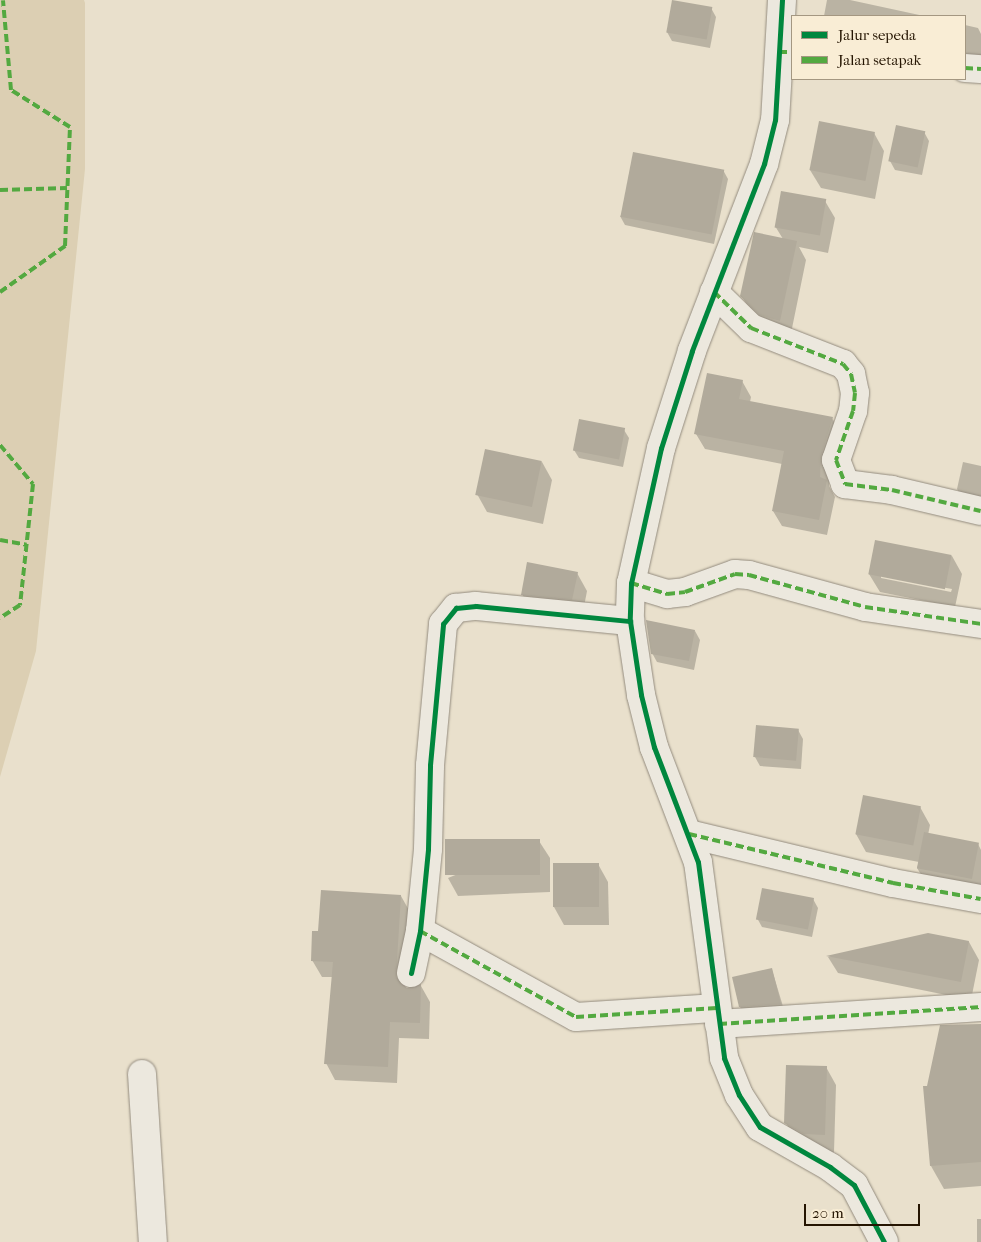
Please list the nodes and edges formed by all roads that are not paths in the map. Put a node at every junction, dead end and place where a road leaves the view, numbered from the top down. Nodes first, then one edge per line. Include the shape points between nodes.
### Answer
1 (782, 0) edge
2 (786, 52) edge
3 (966, 68) edge
4 (981, 69) edge
5 (714, 292) junction
6 (981, 511) edge
7 (631, 582) junction
8 (630, 621) junction
9 (981, 624) edge
10 (689, 834) junction
11 (981, 899) edge
12 (420, 931) junction
13 (411, 972) dead end
14 (981, 1007) edge
15 (718, 1016) junction
16 (142, 1074) dead end
17 (153, 1242) edge
18 (884, 1242) edge

1 - 2 street
2 - 5 street via 764,164
3 - 4 street
5 - 6 street via 751,328 843,364 851,374 855,393 853,412 836,460 845,484 892,490
5 - 7 street via 661,448
7 - 8 street
7 - 9 street via 668,594 685,592 735,574 749,575 865,607
8 - 10 street via 641,695 654,746
8 - 12 street via 476,606 456,608 443,624
10 - 11 street via 893,884
10 - 15 street via 698,862
12 - 13 street
12 - 15 street via 576,1017
14 - 15 street
15 - 18 street via 724,1058 740,1095 760,1127 830,1167 854,1185
16 - 17 street

